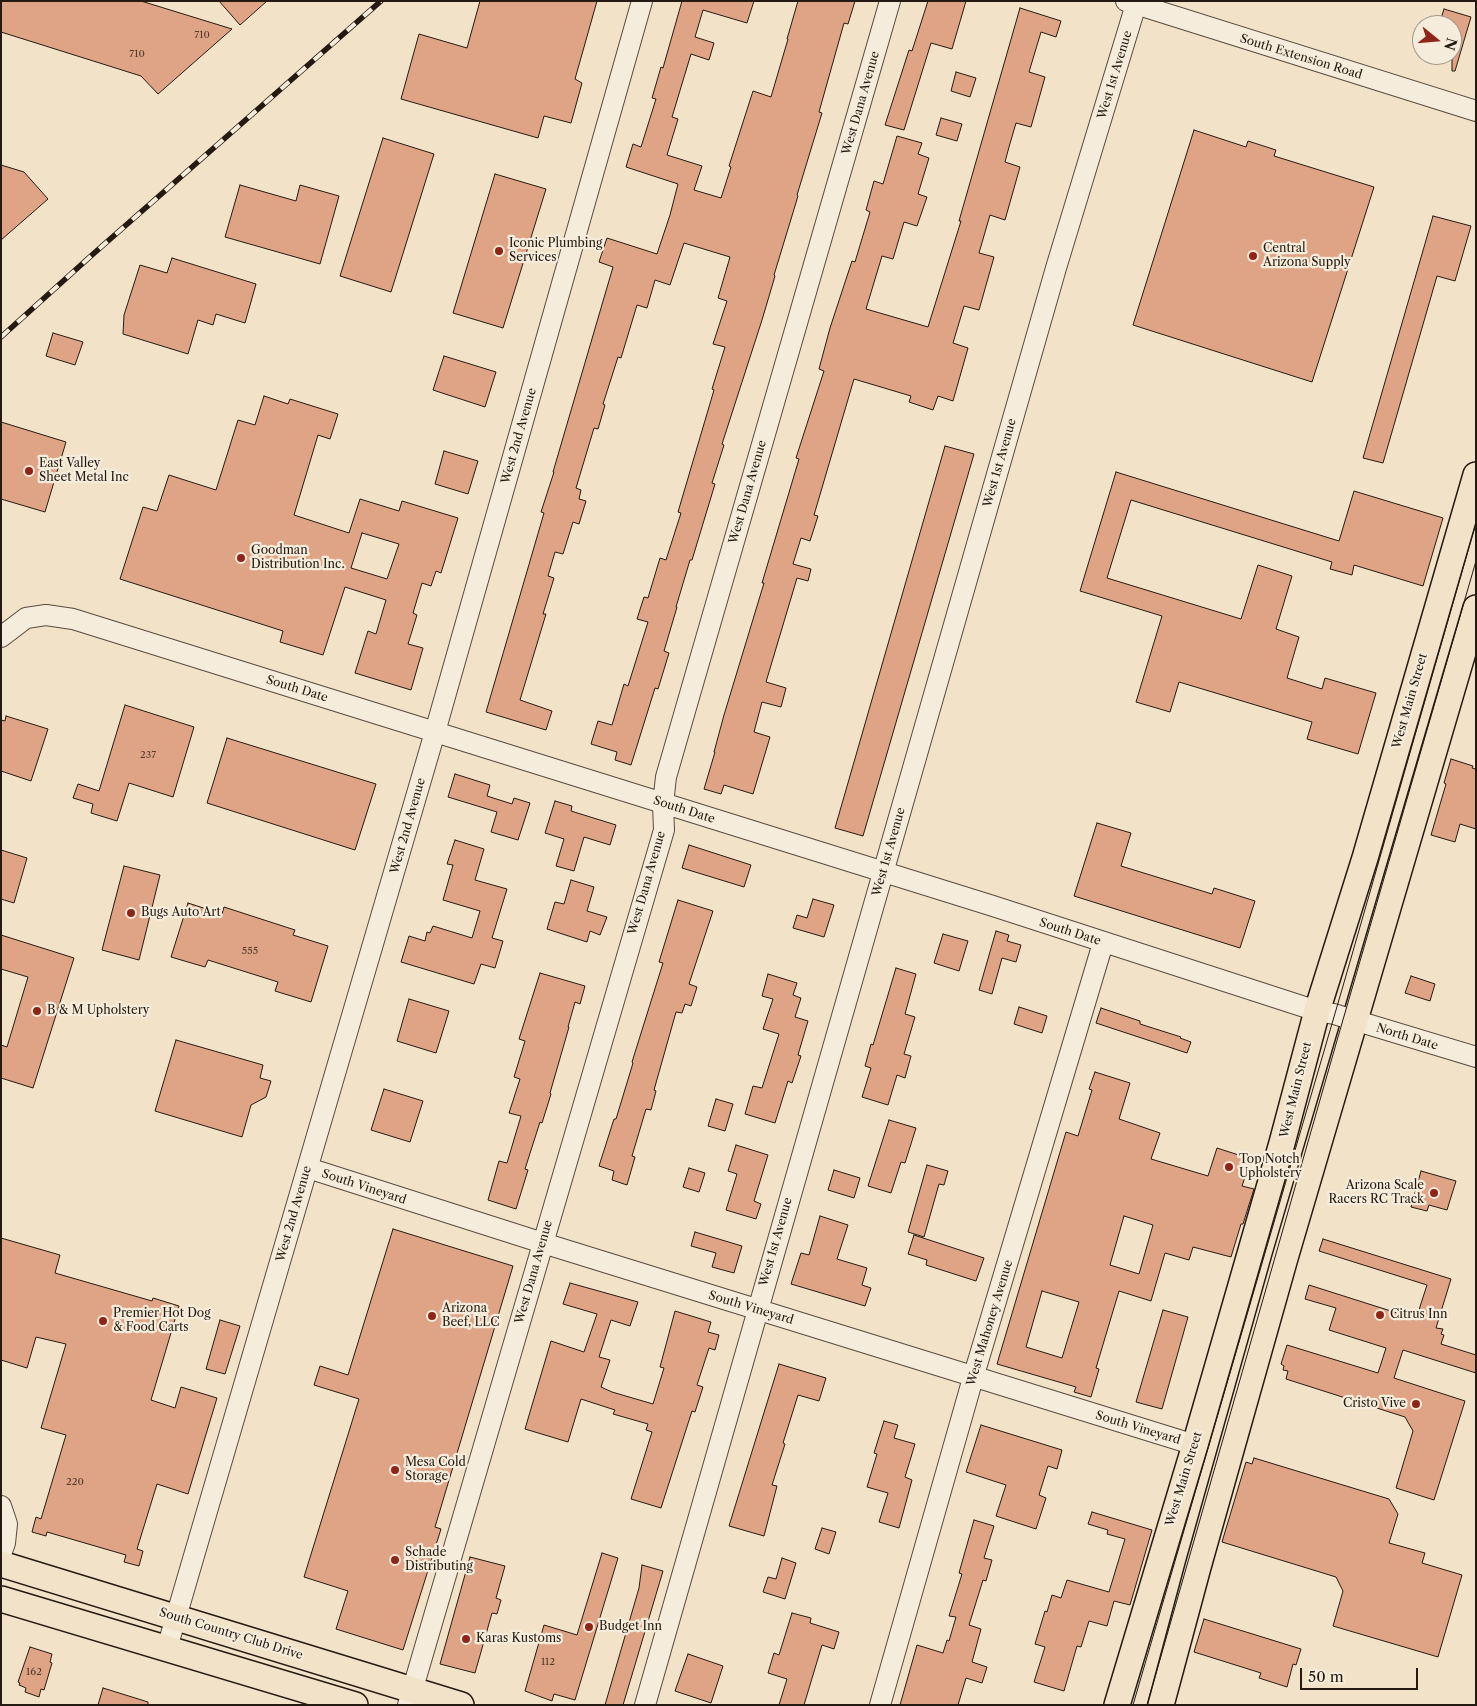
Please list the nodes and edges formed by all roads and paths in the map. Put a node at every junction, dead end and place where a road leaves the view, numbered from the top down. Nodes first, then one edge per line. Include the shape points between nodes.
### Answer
1 (642, 1) edge
2 (890, 1) edge
3 (1133, 2) edge
4 (1476, 111) edge
5 (1476, 475) edge
6 (1476, 608) edge
7 (1, 637) edge
8 (435, 732) junction
9 (663, 804) junction
10 (883, 873) junction
11 (1103, 942) junction
12 (1337, 1015) junction
13 (1476, 1057) edge
14 (308, 1168) junction
15 (542, 1244) junction
16 (757, 1310) junction
17 (973, 1378) junction
18 (1195, 1445) junction
19 (1, 1506) edge
20 (1, 1554) edge
21 (1, 1564) edge
22 (1, 1599) edge
23 (176, 1617) junction
24 (167, 1648) junction
25 (410, 1697) edge
26 (355, 1705) edge
27 (461, 1705) edge
28 (645, 1705) edge
29 (880, 1705) edge
30 (1117, 1705) edge
31 (1161, 1705) edge

1 - 8 street, West 2nd Avenue
2 - 9 street, West Dana Avenue via 668,767
3 - 4 street, South Extension Road
3 - 10 street, West 1st Avenue
5 - 12 main road, West Main Street via 1365,858
6 - 12 main road, West Main Street
7 - 8 street, South Date via 26,618 46,615 73,619
8 - 9 street, South Date
8 - 14 street, West 2nd Avenue
9 - 10 street, South Date
9 - 15 street, West Dana Avenue via 664,830
10 - 11 street, South Date
10 - 16 street, West 1st Avenue
11 - 12 street, South Date
11 - 17 street, West Mahoney Avenue
12 - 13 street, North Date
12 - 18 main road, West Main Street via 1282,1143
12 - 31 main road, West Main Street via 1248,1390
14 - 15 street, South Vineyard
14 - 23 street, West 2nd Avenue
15 - 16 street, South Vineyard
15 - 25 street, West Dana Avenue
16 - 17 street, South Vineyard
16 - 28 street, West 1st Avenue
17 - 18 street, South Vineyard
17 - 29 street, West Mahoney Avenue
18 - 30 main road, West Main Street
19 - 20 street via 7,1524
21 - 23 main road, South Country Club Drive
22 - 24 main road
23 - 24 street, West 2nd Avenue
23 - 25 main road, South Country Club Drive
24 - 26 main road
25 - 27 main road, South Country Club Drive

